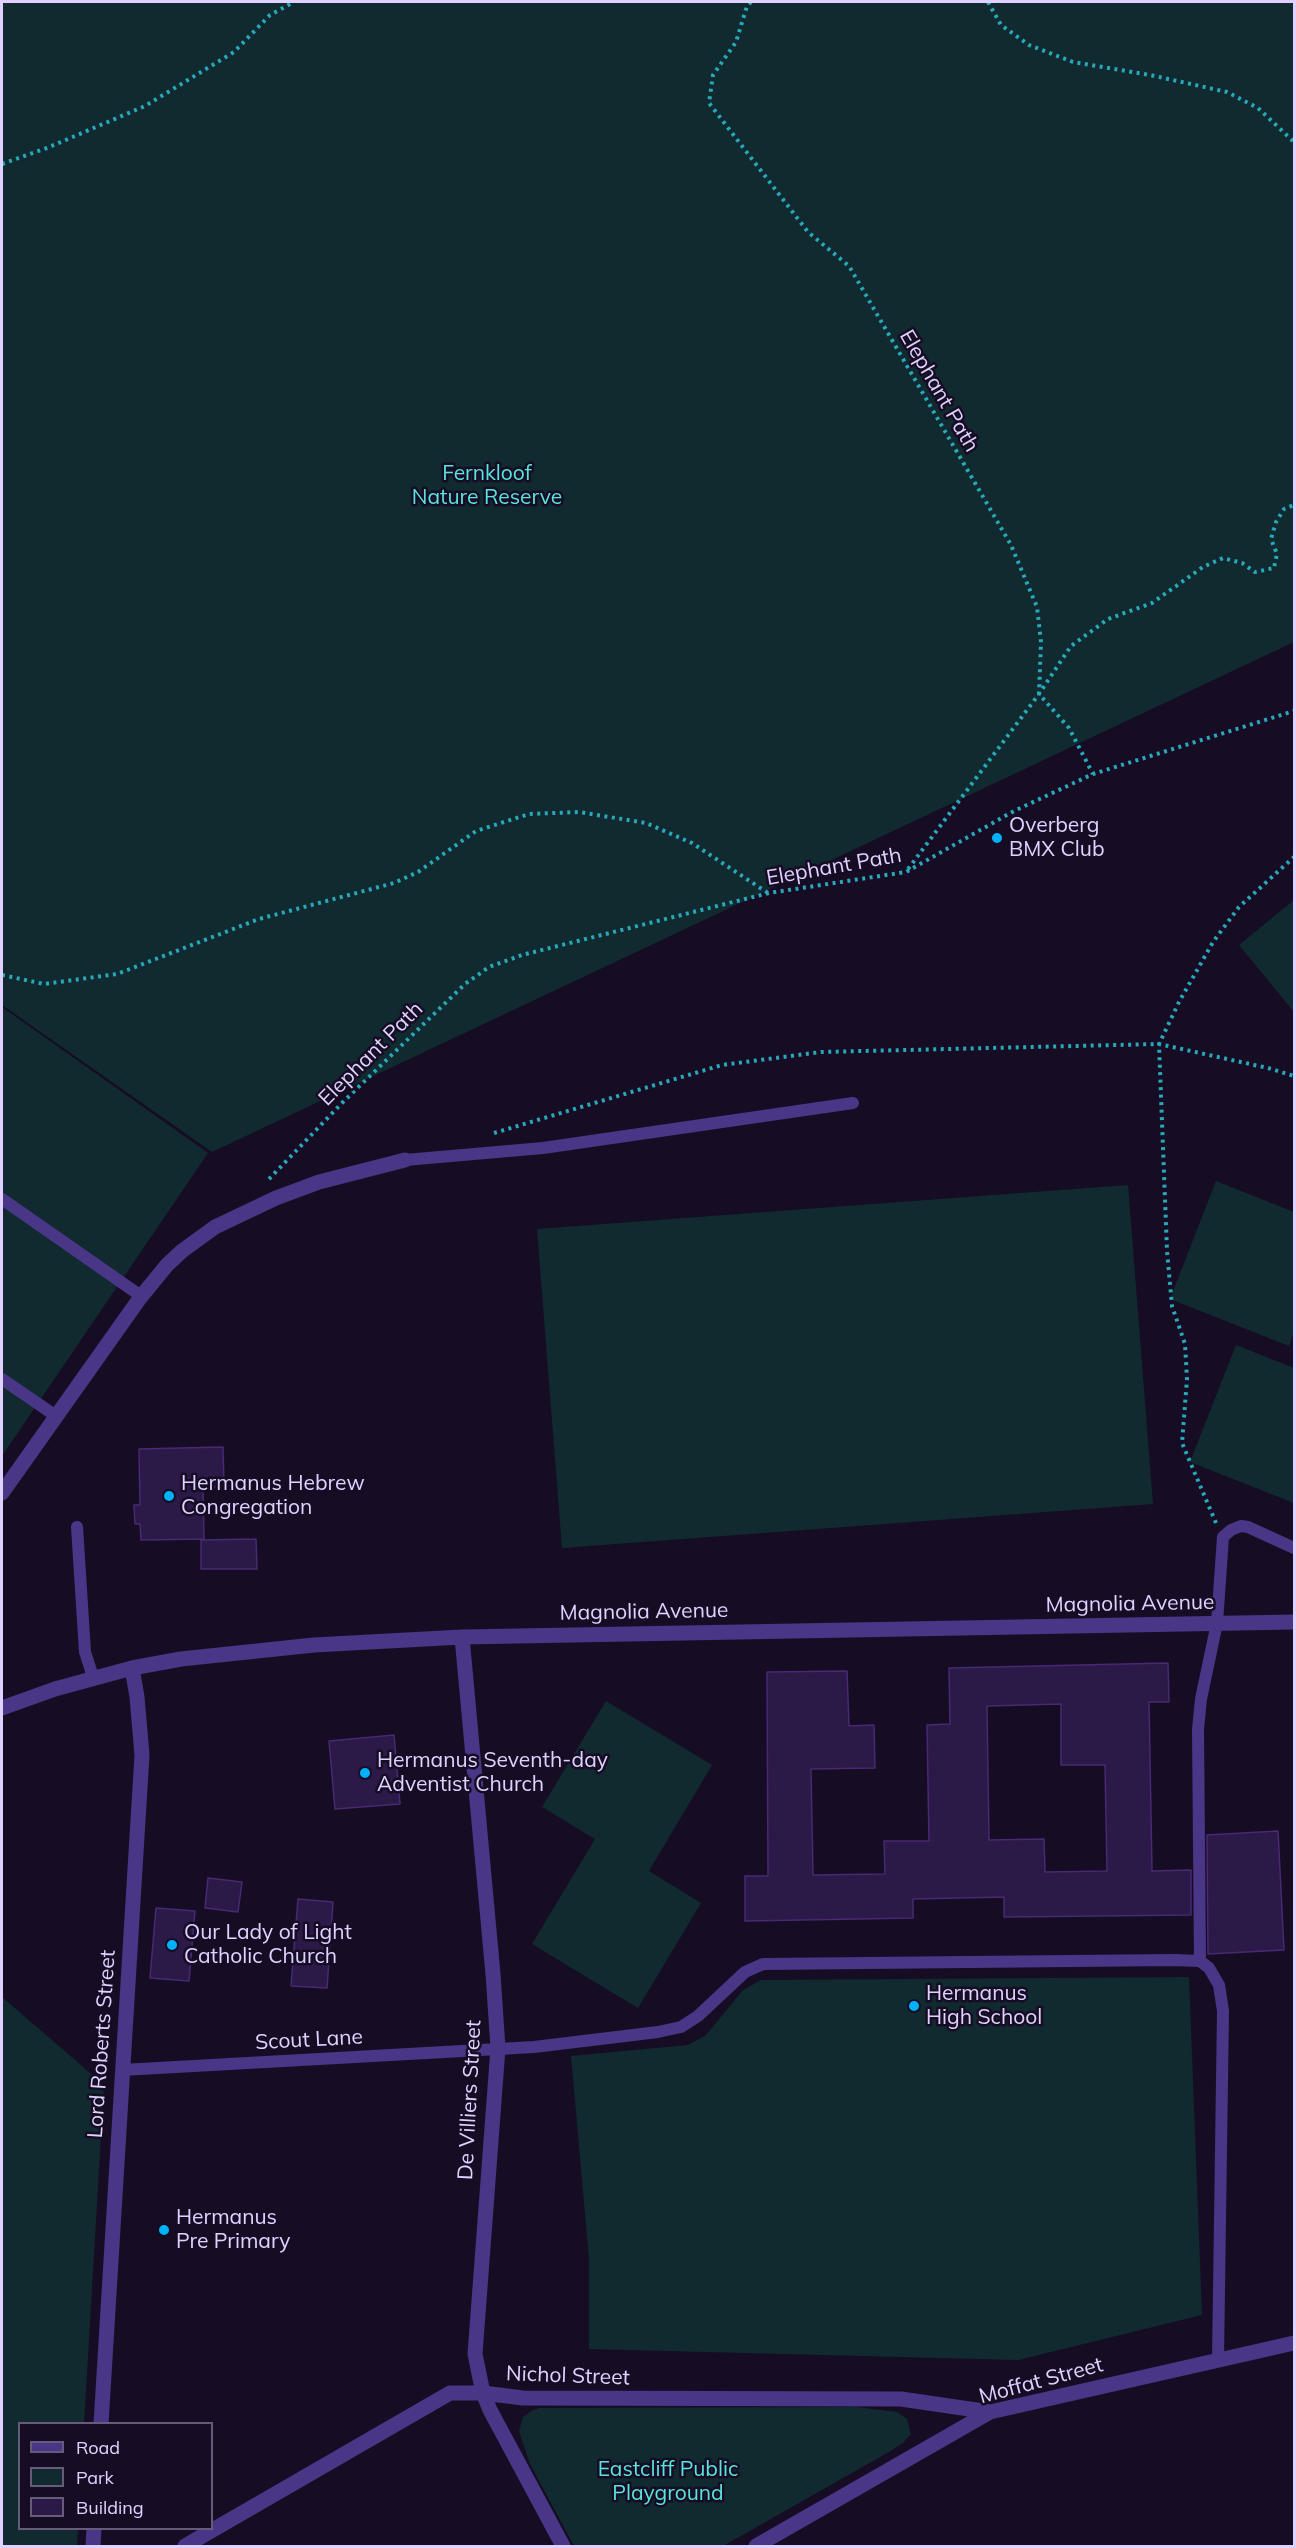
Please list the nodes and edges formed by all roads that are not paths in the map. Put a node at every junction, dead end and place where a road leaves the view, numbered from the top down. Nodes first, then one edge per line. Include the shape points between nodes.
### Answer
1 (853, 1103) dead end
2 (405, 1160) joint
3 (2, 1199) edge
4 (141, 1296) junction
5 (2, 1379) edge
6 (56, 1416) junction
7 (2, 1493) edge
8 (77, 1527) dead end
9 (1294, 1548) edge
10 (1294, 1622) edge
11 (1217, 1623) junction
12 (462, 1637) junction
13 (132, 1668) junction
14 (93, 1677) junction
15 (2, 1708) edge
16 (1200, 1961) junction
17 (498, 2048) junction
18 (122, 2070) junction
19 (1294, 2343) edge
20 (1218, 2359) junction
21 (483, 2393) junction
22 (990, 2412) junction
23 (101, 2422) edge
24 (94, 2530) edge
25 (93, 2547) edge
26 (185, 2547) edge
27 (563, 2547) edge
28 (756, 2547) edge

1 - 2 lane via 543,1148
2 - 4 street via 319,1182 234,1217 182,1251
3 - 4 lane
4 - 6 street
5 - 6 lane
6 - 7 street
8 - 14 lane via 85,1652
9 - 11 lane via 1248,1527 1241,1526 1223,1537
10 - 11 street, Magnolia Avenue
11 - 12 street, Magnolia Avenue
11 - 16 lane via 1198,1729
12 - 13 street, Magnolia Avenue via 302,1646 201,1656
12 - 17 street, De Villiers Street
13 - 14 street, Magnolia Avenue
13 - 18 street, Lord Roberts Street via 142,1755
14 - 15 street, Magnolia Avenue
16 - 17 lane, Scout Lane via 763,1964 745,1972 681,2027 534,2048
16 - 20 lane via 1219,1985 1223,2011
17 - 18 lane, Scout Lane
17 - 21 street, De Villiers Street via 475,2354
18 - 23 street, Lord Roberts Street
19 - 20 street, Moffat Street
20 - 22 street, Moffat Street
21 - 22 street, Nichol Street via 523,2398 901,2399
21 - 26 street, Nichol Street via 450,2393
21 - 27 street, De Villiers Street
22 - 28 street, Moffat Street
24 - 25 street

